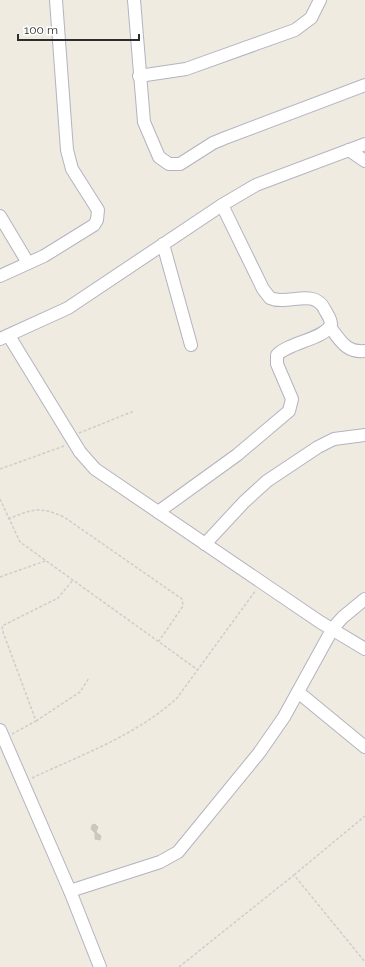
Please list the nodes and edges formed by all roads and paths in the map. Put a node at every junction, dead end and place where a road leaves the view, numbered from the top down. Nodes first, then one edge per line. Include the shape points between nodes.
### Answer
1 (56, 0) edge
2 (134, 0) edge
3 (320, 0) edge
4 (139, 76) junction
5 (365, 85) edge
6 (365, 144) edge
7 (349, 150) junction
8 (365, 161) edge
9 (222, 205) junction
10 (0, 216) edge
11 (162, 244) junction
12 (28, 263) junction
13 (0, 276) edge
14 (330, 327) junction
15 (4, 338) edge
16 (191, 345) dead end
17 (365, 351) edge
18 (134, 412) dead end
19 (365, 435) edge
20 (72, 440) junction
21 (0, 469) edge
22 (0, 499) edge
23 (158, 512) junction
24 (8, 519) junction
25 (205, 544) junction
26 (46, 561) junction
27 (0, 577) edge
28 (73, 580) junction
29 (261, 582) junction
30 (365, 600) edge
31 (332, 628) junction
32 (158, 642) junction
33 (365, 649) edge
34 (198, 670) junction
35 (89, 678) dead end
36 (298, 692) junction
37 (36, 721) junction
38 (2, 734) edge
39 (365, 747) edge
40 (23, 783) junction
41 (365, 816) edge
42 (294, 875) junction
43 (70, 891) junction
44 (365, 962) edge
45 (100, 967) edge
46 (179, 967) edge

1 - 12 street via 67,150 72,169 96,206 98,216 94,225
2 - 4 street
3 - 4 street via 312,18 295,30 186,69
4 - 5 street via 144,126 159,156 164,162 174,165 180,164 212,143
6 - 7 street
7 - 8 street
7 - 9 street via 256,185
9 - 11 street
9 - 14 street via 263,289 270,298 282,301 313,298 324,307 331,321
10 - 12 street
11 - 15 street via 68,308
11 - 16 street
12 - 13 street
14 - 17 street via 345,348
14 - 23 street via 285,348 277,355 277,364 292,399 289,411 237,455
15 - 20 street
18 - 20 path
19 - 25 street via 334,439 267,481
20 - 21 path
20 - 23 street via 95,469
22 - 24 path
23 - 25 street
24 - 26 path via 20,542
24 - 32 path via 39,509 49,510 64,517 182,599 182,606
25 - 29 street
26 - 27 path
26 - 28 path
28 - 32 path
28 - 37 path via 58,598 2,626
29 - 31 street
29 - 34 path
30 - 31 street
31 - 33 street
31 - 36 street
32 - 34 path
34 - 40 path via 177,698 138,728
35 - 37 path via 80,692
36 - 39 street
36 - 43 street via 259,753 178,852 160,862
37 - 38 path
38 - 40 street
40 - 43 street
41 - 42 path
42 - 44 path
42 - 46 path
43 - 45 street

